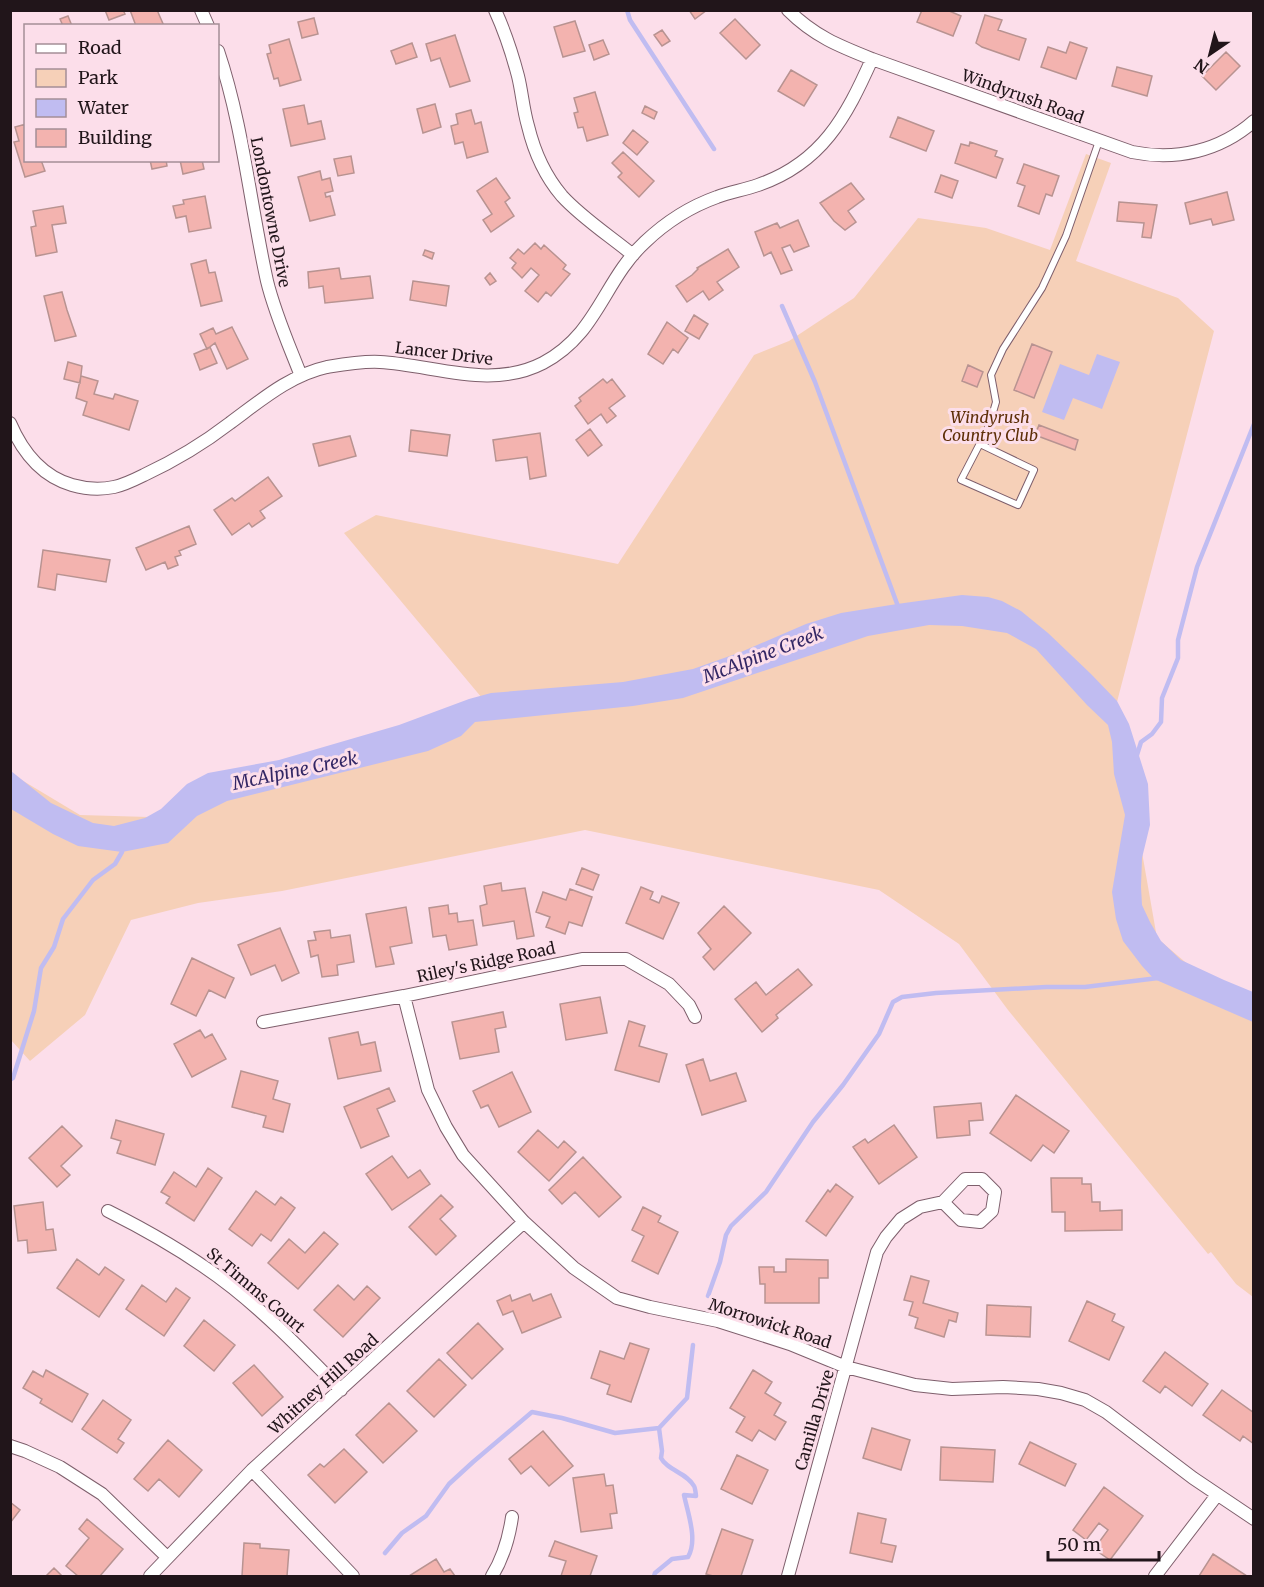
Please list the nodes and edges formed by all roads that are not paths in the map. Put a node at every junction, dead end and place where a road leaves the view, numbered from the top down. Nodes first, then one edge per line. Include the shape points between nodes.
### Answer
1 (201, 10) edge
2 (495, 10) edge
3 (788, 10) edge
4 (207, 24) edge
5 (219, 54) edge
6 (872, 59) junction
7 (1254, 121) edge
8 (1099, 141) junction
9 (633, 255) junction
10 (302, 376) junction
11 (10, 423) edge
12 (980, 444) junction
13 (405, 996) junction
14 (695, 1017) dead end
15 (262, 1022) dead end
16 (943, 1202) dead end
17 (108, 1211) dead end
18 (524, 1222) junction
19 (846, 1367) junction
20 (340, 1390) junction
21 (10, 1446) edge
22 (252, 1470) junction
23 (1217, 1495) junction
24 (512, 1517) dead end
25 (1254, 1519) edge
26 (167, 1557) junction
27 (150, 1576) edge
28 (353, 1576) edge
29 (492, 1576) edge
30 (788, 1576) edge
31 (1155, 1576) edge

1 - 4 street
2 - 9 street via 512,55 527,125 543,167 562,196
3 - 6 street, Windyrush Road via 808,28
5 - 10 street, Londontowne Drive via 268,281
6 - 8 street, Windyrush Road
6 - 9 street, Lancer Drive via 847,112 828,139 803,161 782,175 693,207 664,225
7 - 8 street, Windyrush Road via 1217,145 1194,153 1138,154
8 - 12 lane via 1066,236 1042,288 1003,348 992,375 996,402
9 - 10 street, Lancer Drive via 588,325 558,355 539,365 506,375 476,376 365,362 323,368
10 - 11 street, Lancer Drive via 156,470 113,487 79,487 50,476 30,458
12 - 12 lane via 961,480 1018,505 1034,470
13 - 14 street, Riley's Ridge Road via 582,959 626,959 669,984
13 - 15 street, Riley's Ridge Road
13 - 18 street, Morrowick Road via 428,1090 446,1127 463,1155
16 - 19 street, Camilla Drive via 920,1207 885,1237 872,1268
17 - 20 street, St Timms Court via 196,1260 233,1288 294,1342
18 - 19 street, Morrowick Road via 574,1268 617,1298 718,1321
18 - 20 street, Whitney Hill Road
19 - 23 street, Morrowick Road via 915,1385 1038,1389 1085,1400
19 - 30 street, Camilla Drive
20 - 22 street, Whitney Hill Road
21 - 26 street via 60,1467 102,1494
22 - 26 street, Whitney Hill Road
22 - 28 street
23 - 25 street, Morrowick Road
23 - 31 street
24 - 29 street via 509,1537
26 - 27 street, Whitney Hill Road

